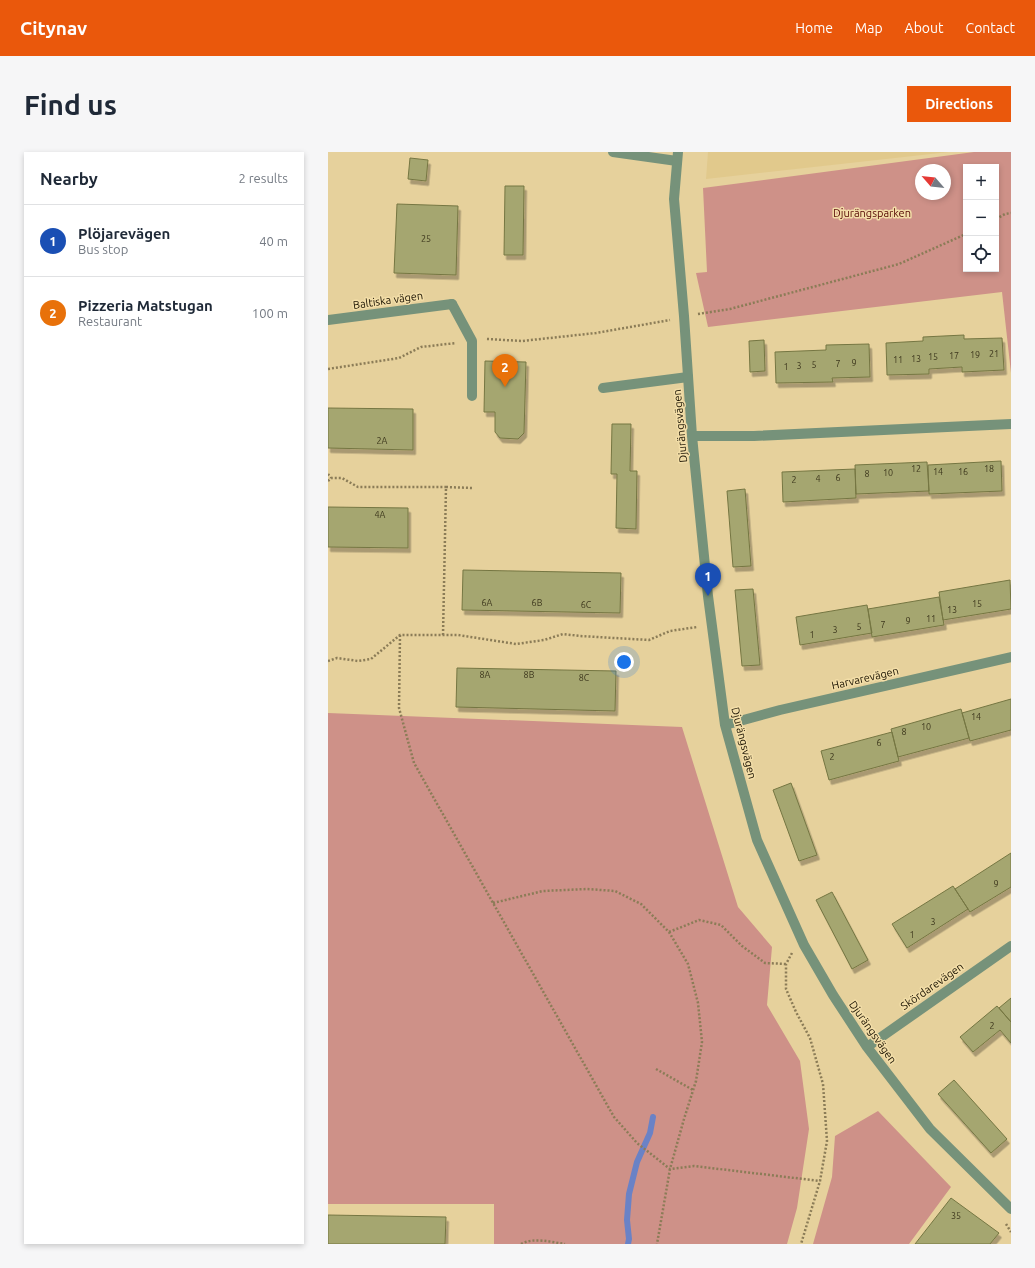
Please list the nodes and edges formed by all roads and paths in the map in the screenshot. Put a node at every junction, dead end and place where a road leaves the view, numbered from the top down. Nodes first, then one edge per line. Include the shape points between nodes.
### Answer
1 (613, 152) edge
2 (678, 157) edge
3 (1011, 213) edge
4 (999, 217) edge
5 (963, 235) edge
6 (684, 316) junction
7 (328, 320) edge
8 (472, 341) junction
9 (328, 369) edge
10 (688, 377) junction
11 (603, 388) dead end
12 (472, 396) dead end
13 (1011, 424) edge
14 (692, 436) junction
15 (328, 474) edge
16 (329, 480) edge
17 (446, 488) junction
18 (472, 488) dead end
19 (711, 625) junction
20 (400, 635) junction
21 (443, 635) junction
22 (1011, 657) edge
23 (328, 661) edge
24 (725, 725) junction
25 (493, 903) junction
26 (669, 932) junction
27 (804, 945) junction
28 (1011, 946) edge
29 (786, 964) junction
30 (867, 1047) junction
31 (656, 1069) dead end
32 (693, 1090) junction
33 (670, 1169) junction
34 (820, 1181) junction
35 (1011, 1209) edge
36 (521, 1244) edge
37 (565, 1244) edge
38 (657, 1244) edge
39 (801, 1244) edge

1 - 2 street
2 - 6 street, Djurängsvägen via 674,199
3 - 4 path
5 - 6 path via 899,264 730,309
6 - 8 path via 596,333 522,341
6 - 10 street, Djurängsvägen
7 - 8 street, Baltiska vägen via 452,304
8 - 9 path via 421,347 399,358
8 - 12 street
10 - 11 street
10 - 14 street, Djurängsvägen
13 - 14 street via 754,436
14 - 19 street, Djurängsvägen
15 - 16 path
16 - 17 path via 342,478 358,487
17 - 18 path
17 - 21 path
19 - 21 path via 670,631 649,640 563,634 516,644 458,634
19 - 24 street, Djurängsvägen
20 - 21 path
20 - 23 path via 371,659 358,662 337,658
20 - 25 path via 399,708 414,763
22 - 24 street, Harvarevägen
24 - 27 street, Djurängsvägen via 757,840
25 - 26 path via 543,891 615,891 641,904
25 - 33 path via 614,1117 637,1143
26 - 29 path via 699,920 721,925 742,946 765,963
26 - 32 path via 688,964 698,1003 702,1042
27 - 29 path via 793,950
27 - 30 street, Djurängsvägen
28 - 30 street, Skördarevägen
29 - 34 path via 786,989 810,1038 823,1084 827,1141
30 - 35 street, Djurängsvägen via 930,1129
31 - 32 path
32 - 33 path
33 - 34 path via 694,1166
33 - 38 path
34 - 39 path
36 - 37 path via 527,1240

